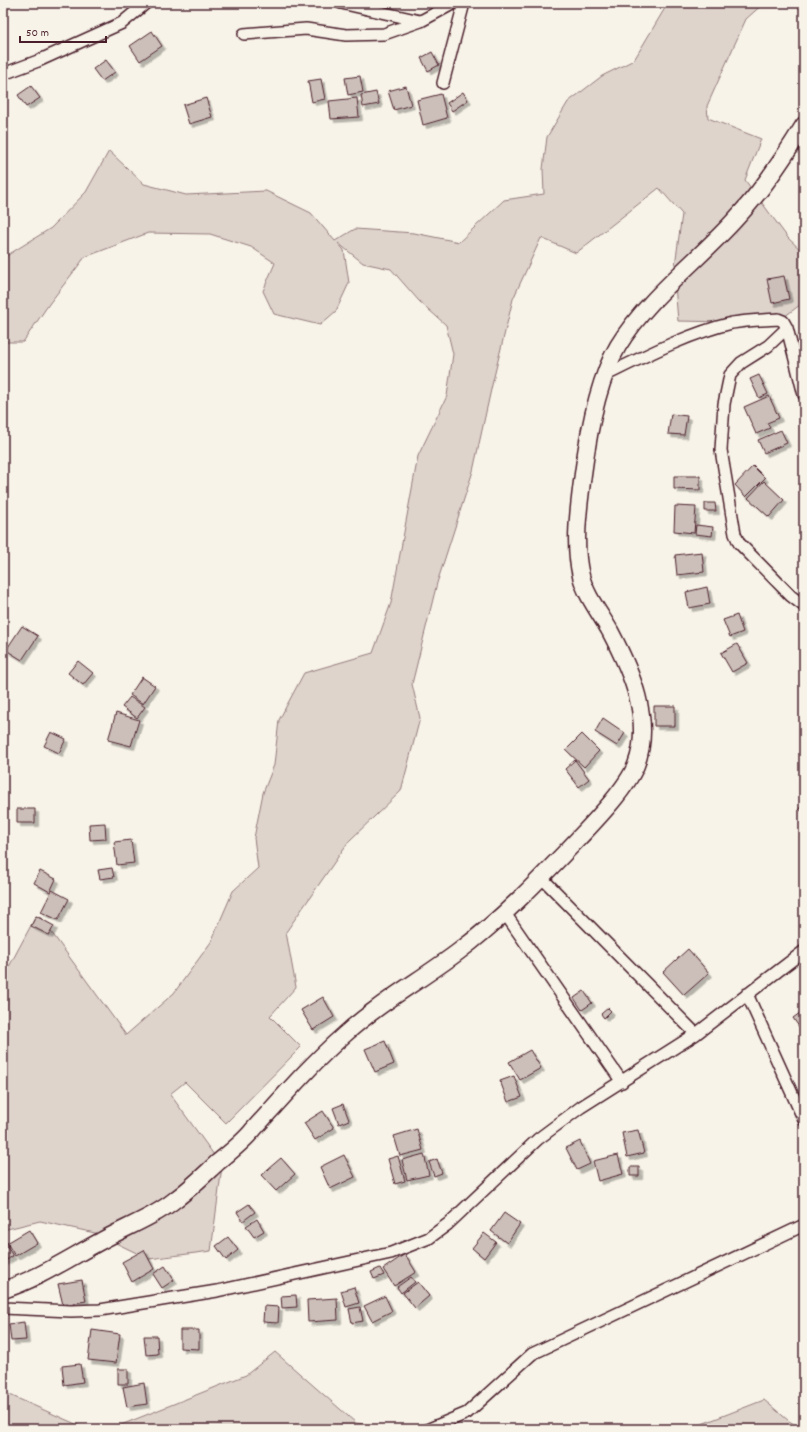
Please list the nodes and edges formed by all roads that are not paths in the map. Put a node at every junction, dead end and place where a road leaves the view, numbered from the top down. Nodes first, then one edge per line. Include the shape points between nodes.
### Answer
1 (146, 3) edge
2 (341, 3) edge
3 (454, 3) edge
4 (464, 3) edge
5 (420, 21) junction
6 (244, 34) dead end
7 (3, 74) edge
8 (443, 83) dead end
9 (804, 125) edge
10 (787, 328) junction
11 (604, 376) junction
12 (804, 395) edge
13 (804, 606) edge
14 (540, 877) junction
15 (504, 912) junction
16 (804, 951) edge
17 (747, 994) junction
18 (696, 1034) junction
19 (622, 1082) junction
20 (804, 1120) edge
21 (804, 1225) edge
22 (3, 1290) edge
23 (3, 1308) edge
24 (428, 1429) edge

1 - 7 street via 122,23
2 - 5 street
3 - 5 street
4 - 8 street
5 - 6 street via 384,34 346,35 306,29
9 - 11 street via 776,170 740,215 632,326 616,350
10 - 11 street via 783,321 778,319 733,323 654,352
10 - 12 street
10 - 13 street via 768,346 741,363 730,375 724,404 721,450 735,534 739,543
11 - 14 street via 586,451 580,495 580,572 589,597 611,633 635,689 643,720 641,742 635,766 628,780 593,824
14 - 15 street
14 - 18 street
15 - 19 street
15 - 22 street via 462,949 348,1031 314,1062 250,1134 175,1200 154,1214 36,1277
16 - 17 street
17 - 18 street
17 - 20 street
18 - 19 street
19 - 23 street via 581,1107 538,1139 448,1224 429,1238 391,1253 217,1291 100,1310
21 - 24 street via 532,1354 467,1413

